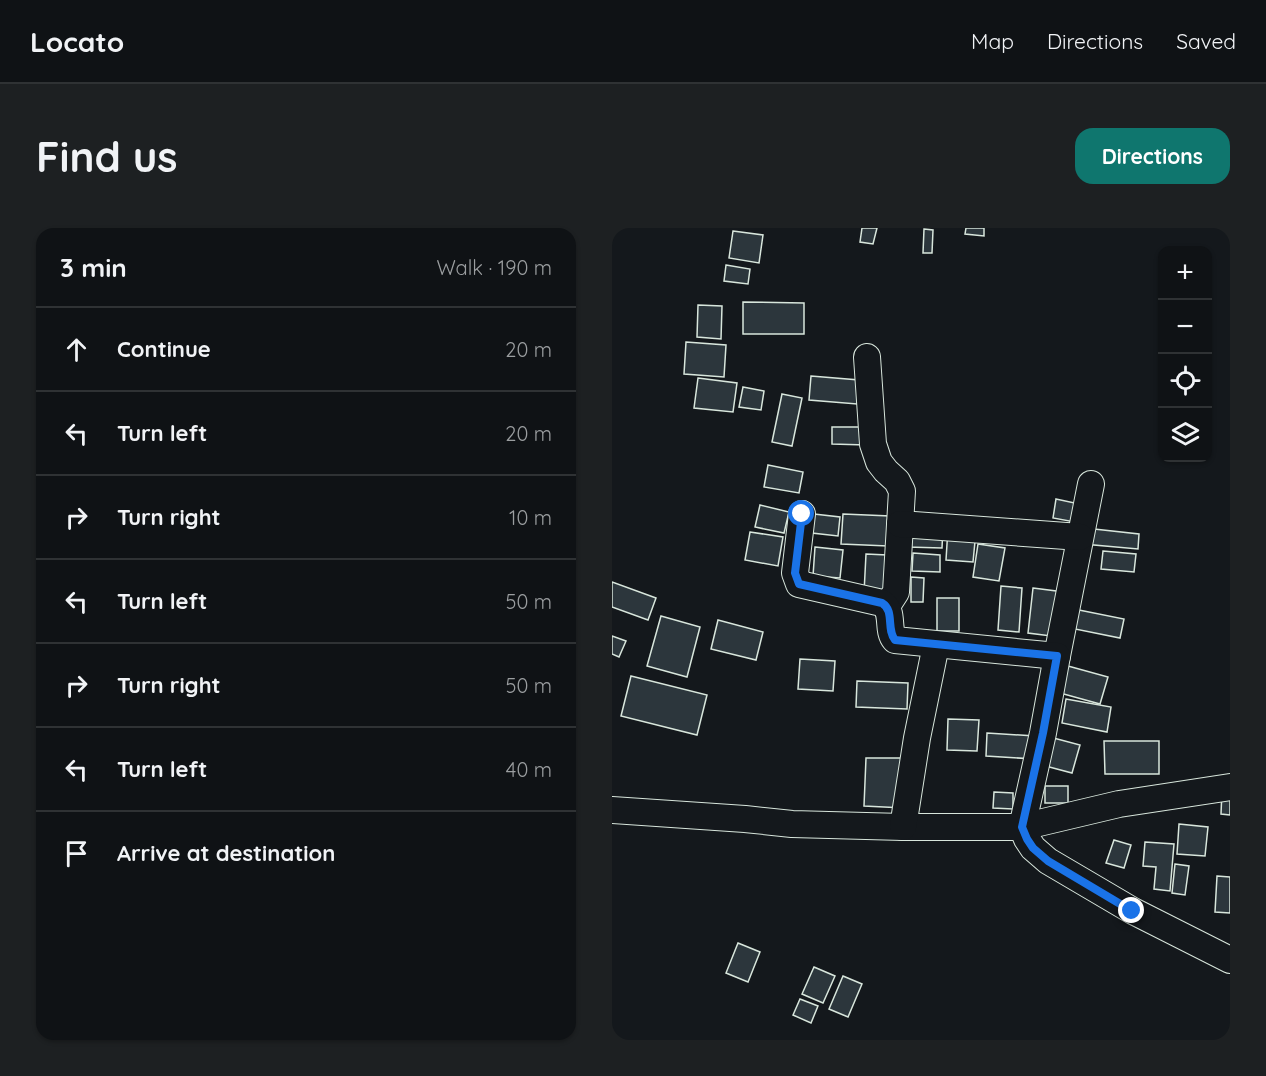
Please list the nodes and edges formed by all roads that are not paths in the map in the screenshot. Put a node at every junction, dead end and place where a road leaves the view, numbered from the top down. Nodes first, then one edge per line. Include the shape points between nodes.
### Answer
1 (867, 357) dead end
2 (1091, 484) dead end
3 (802, 514) dead end
4 (900, 524) junction
5 (1080, 537) junction
6 (887, 606) junction
7 (936, 645) junction
8 (1057, 656) junction
9 (1230, 787) edge
10 (612, 810) edge
11 (903, 827) junction
12 (1022, 827) junction
13 (1230, 960) edge

1 - 4 street via 873,444 879,462 902,491
2 - 5 street
3 - 6 street via 795,573 799,584
4 - 5 street
4 - 6 street via 896,592
5 - 8 street
6 - 7 street via 895,640
7 - 8 street
7 - 11 street
8 - 12 street
9 - 12 street via 1119,804
10 - 11 street via 792,824
11 - 12 street
12 - 13 street via 1033,848 1048,861 1132,911

